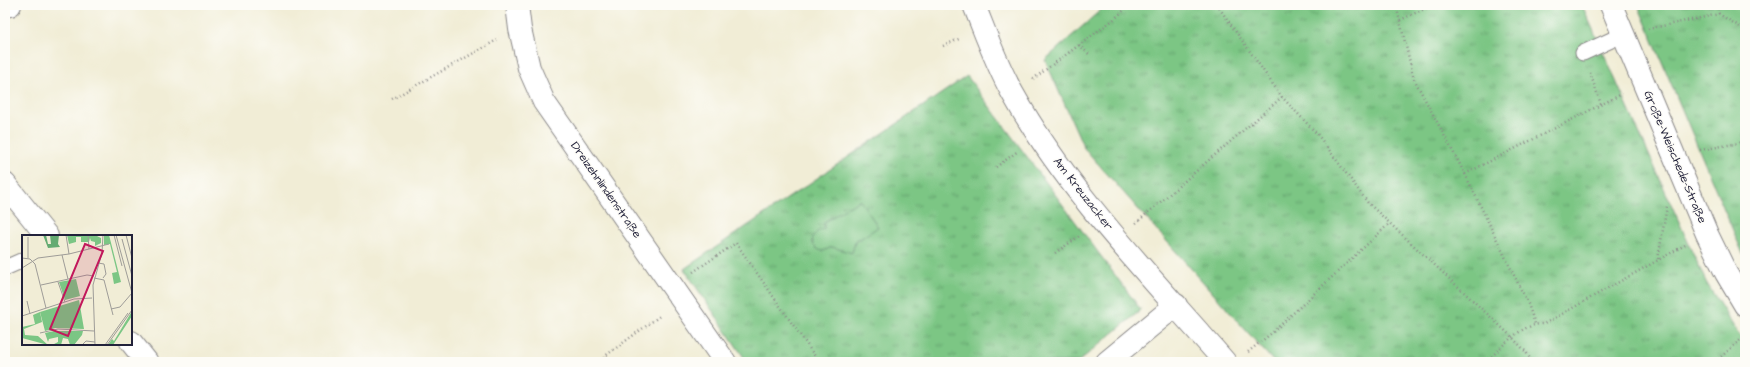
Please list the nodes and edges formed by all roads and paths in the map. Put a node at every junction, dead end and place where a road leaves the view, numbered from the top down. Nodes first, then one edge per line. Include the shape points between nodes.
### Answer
1 (10, 5) edge
2 (517, 5) edge
3 (974, 5) edge
4 (1130, 5) edge
5 (1217, 5) edge
6 (1396, 5) edge
7 (1433, 5) edge
8 (1611, 5) edge
9 (1718, 5) edge
10 (5, 6) edge
11 (1719, 14) junction
12 (1400, 20) junction
13 (520, 29) junction
14 (1745, 30) edge
15 (1622, 34) junction
16 (1079, 45) junction
17 (1583, 53) joint
18 (1089, 54) dead end
19 (1012, 94) junction
20 (1622, 94) dead end
21 (1282, 96) junction
22 (392, 99) dead end
23 (1601, 104) junction
24 (1745, 142) edge
25 (1674, 156) junction
26 (1465, 174) junction
27 (5, 184) edge
28 (1668, 200) dead end
29 (1147, 214) dead end
30 (1103, 220) junction
31 (1390, 223) junction
32 (46, 235) edge
33 (1682, 246) dead end
34 (1055, 253) dead end
35 (1658, 259) junction
36 (22, 260) edge
37 (5, 268) edge
38 (678, 293) junction
39 (1176, 305) junction
40 (1745, 305) edge
41 (1535, 324) junction
42 (1512, 336) junction
43 (1745, 336) edge
44 (1261, 342) dead end
45 (132, 343) edge
46 (147, 362) edge
47 (597, 362) edge
48 (725, 362) edge
49 (819, 362) edge
50 (1107, 362) edge
51 (1225, 362) edge
52 (1486, 362) edge
53 (1532, 362) edge
54 (1715, 362) edge

1 - 10 street
2 - 13 street, Dreizehnlindenstraße
3 - 19 street, Am Kreuzacker
4 - 16 path
5 - 21 path
6 - 12 path
7 - 12 path
8 - 15 street, Große-Weischede-Straße
9 - 11 path
11 - 14 path
11 - 15 path
12 - 26 path via 1414,79
13 - 22 path via 493,41
13 - 38 street, Dreizehnlindenstraße via 529,68 544,102
15 - 17 lane
15 - 25 street, Große-Weischede-Straße
16 - 18 path
16 - 19 path
17 - 23 path
19 - 30 street, Am Kreuzacker via 1058,165
20 - 23 path
21 - 29 path
21 - 31 path via 1318,135 1368,203
23 - 26 path
24 - 25 path
25 - 40 street, Große-Weischede-Straße via 1707,234
26 - 41 path via 1528,304
27 - 32 street
28 - 35 path
30 - 34 path
30 - 39 street, Am Kreuzacker
31 - 42 path
31 - 44 path
33 - 35 path
35 - 41 path via 1544,324
36 - 37 lane
38 - 47 path
38 - 48 street, Dreizehnlindenstraße
38 - 49 path via 736,243
39 - 50 street
39 - 51 street, Am Kreuzacker
41 - 42 path
42 - 52 path
42 - 53 path
43 - 54 path
45 - 46 street

